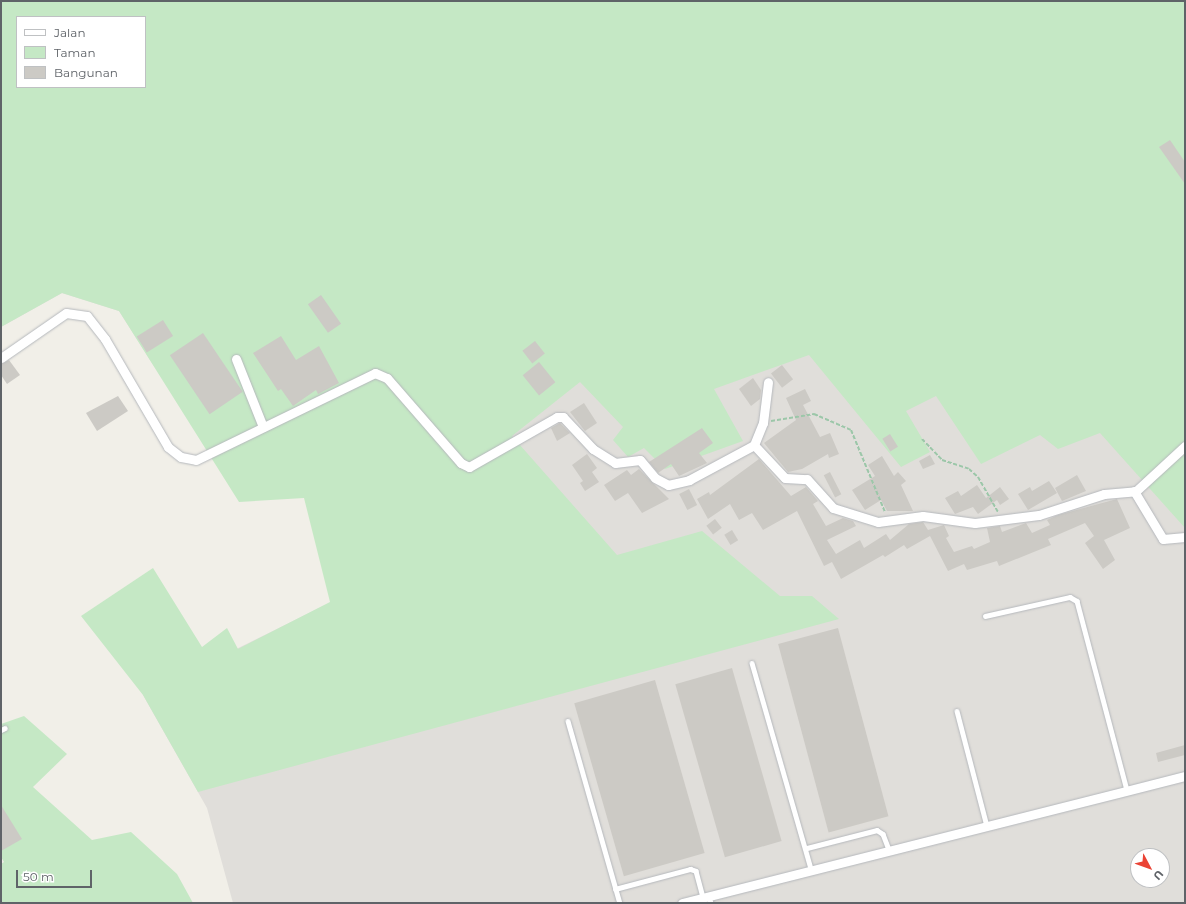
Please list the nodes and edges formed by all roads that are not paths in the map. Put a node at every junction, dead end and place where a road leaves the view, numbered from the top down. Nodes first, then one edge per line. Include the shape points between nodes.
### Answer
1 (1, 358) edge
2 (236, 359) dead end
3 (768, 382) dead end
4 (264, 427) junction
5 (754, 445) junction
6 (1185, 446) edge
7 (1134, 491) junction
8 (1185, 537) edge
9 (985, 616) dead end
10 (752, 663) dead end
11 (957, 711) dead end
12 (568, 721) dead end
13 (1185, 776) edge
14 (1127, 790) junction
15 (987, 826) junction
16 (807, 848) junction
17 (889, 850) junction
18 (812, 869) junction
19 (616, 889) junction
20 (707, 899) edge
21 (620, 903) edge
22 (682, 903) edge

1 - 4 street via 66,313 80,313 87,316 105,339 168,448 181,457 196,460
2 - 4 street
3 - 5 street via 762,423
4 - 5 street via 375,373 387,378 461,464 469,467 557,416 567,420 593,449 615,463 640,460 655,478 668,485 689,480
5 - 7 street via 785,478 807,479 833,508 871,521 923,516 956,522 1002,520 1039,515 1104,494
6 - 7 street
7 - 8 street via 1163,539
9 - 14 lane via 1070,597 1077,601
10 - 16 lane
11 - 15 lane
12 - 19 lane
13 - 14 street
14 - 15 street
15 - 17 street
16 - 17 lane via 877,830 883,834
16 - 18 lane
17 - 18 street
18 - 20 street
19 - 20 lane via 690,869 696,871
19 - 21 lane
20 - 22 street

